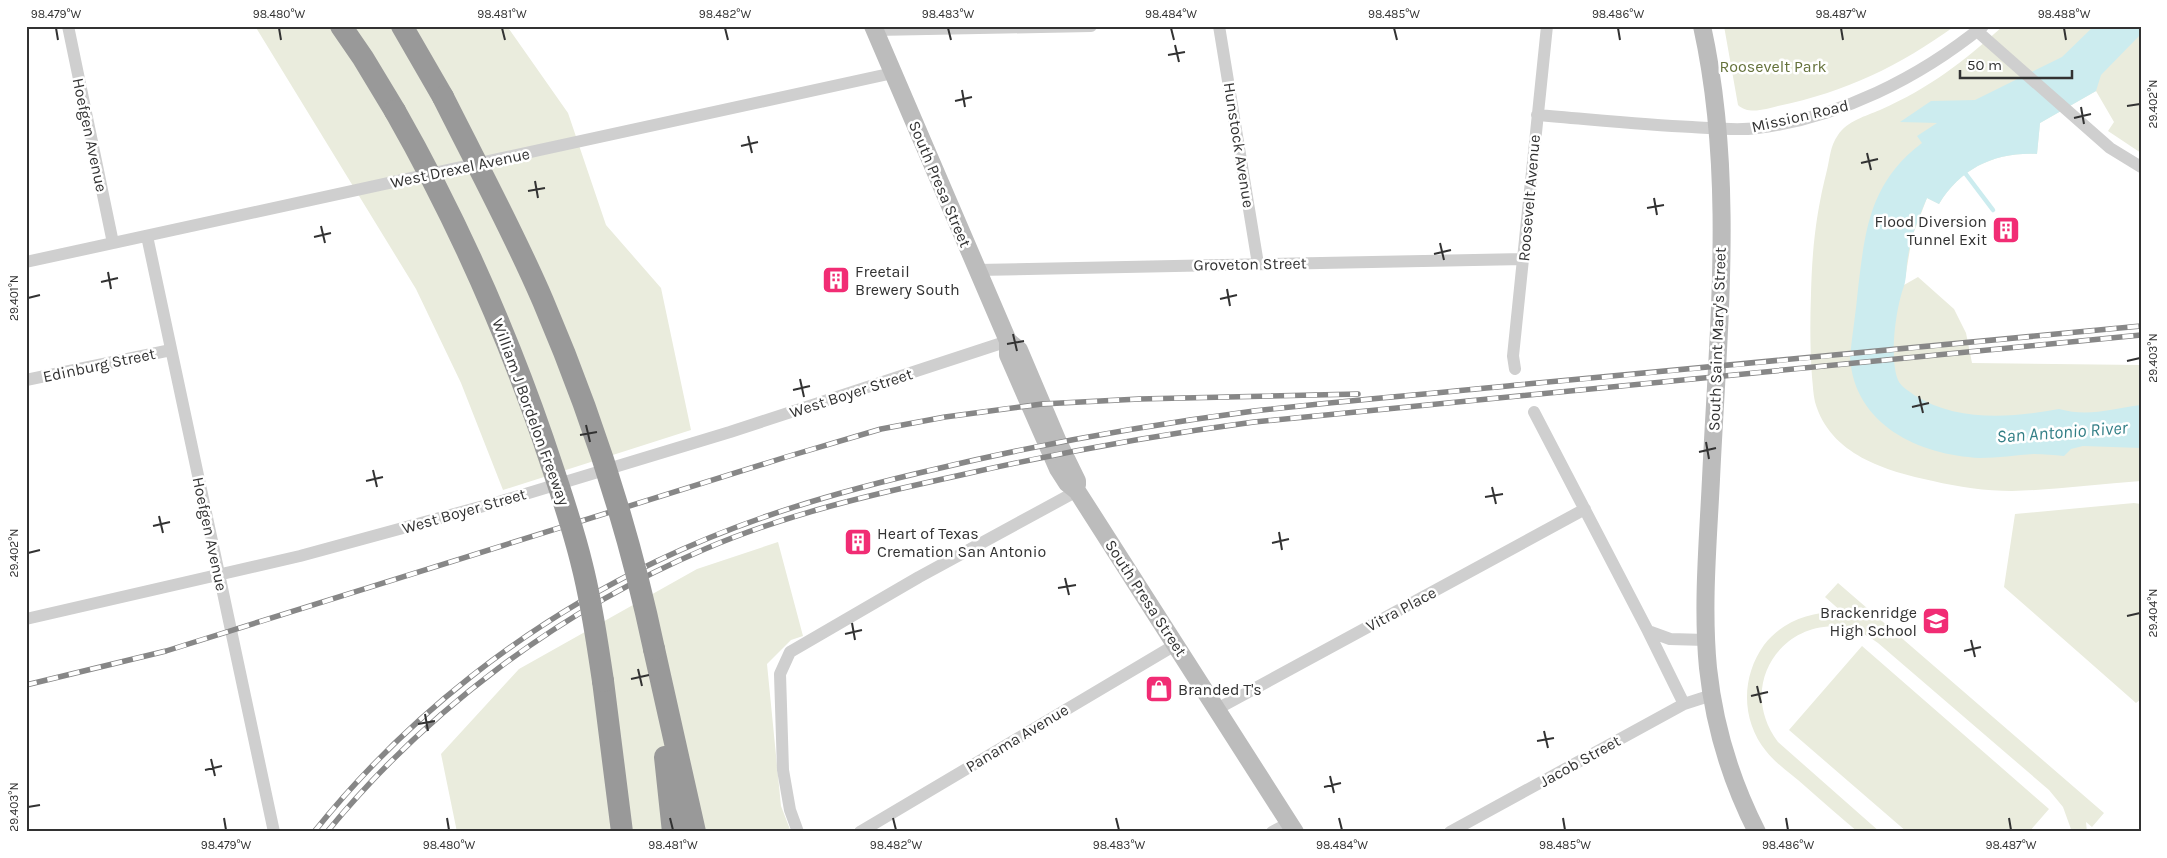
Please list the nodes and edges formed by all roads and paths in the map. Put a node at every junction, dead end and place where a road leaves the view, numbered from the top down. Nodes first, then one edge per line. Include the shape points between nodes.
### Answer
1 (68, 26) edge
2 (341, 26) edge
3 (402, 26) edge
4 (1091, 26) edge
5 (1219, 26) edge
6 (1547, 26) edge
7 (1702, 26) edge
8 (874, 28) edge
9 (1980, 29) edge
10 (893, 73) junction
11 (1537, 115) junction
12 (1717, 128) junction
13 (2141, 167) edge
14 (147, 236) junction
15 (113, 243) junction
16 (1524, 259) junction
17 (26, 262) edge
18 (1258, 264) junction
19 (977, 270) junction
20 (1008, 341) junction
21 (171, 350) junction
22 (1515, 369) dead end
23 (26, 380) edge
24 (1534, 412) dead end
25 (1078, 491) junction
26 (1586, 509) junction
27 (219, 576) junction
28 (26, 619) edge
29 (1648, 631) junction
30 (1706, 640) junction
31 (1175, 645) junction
32 (654, 649) junction
33 (1712, 695) junction
34 (1684, 704) junction
35 (1217, 709) junction
36 (613, 766) junction
37 (1292, 827) edge
38 (274, 832) edge
39 (608, 832) edge
40 (622, 832) edge
41 (673, 832) edge
42 (695, 832) edge
43 (798, 832) edge
44 (860, 832) edge
45 (1272, 832) edge
46 (1450, 832) edge
47 (1757, 832) edge

1 - 15 street, Hoefgen Avenue
2 - 36 highway, William J Bordelon Freeway, bridge via 395,111 445,201 480,276 530,403 582,566 603,681
3 - 32 highway, bridge via 443,97 543,301 579,391 627,538
4 - 8 street
5 - 18 street, Hunstock Avenue
6 - 11 street, Roosevelt Avenue
7 - 12 main road
8 - 10 main road, South Presa Street
9 - 12 street, Mission Road via 1941,58 1856,102 1758,128
9 - 13 street via 2004,56 2110,148
10 - 14 street, West Drexel Avenue
10 - 19 main road, South Presa Street
11 - 12 street, Mission Road
11 - 16 street, Roosevelt Avenue
12 - 30 main road, South Saint Mary's Street via 1722,207
14 - 15 street, West Drexel Avenue
14 - 21 street, Hoefgen Avenue
15 - 17 street, West Drexel Avenue
16 - 18 street, Groveton Street
16 - 22 street, Roosevelt Avenue via 1513,356
18 - 19 street, Groveton Street
19 - 20 main road, South Presa Street
20 - 25 main road, South Presa Street via 1008,355 1051,455 1067,484
20 - 27 street, West Boyer Street via 730,432 502,501
21 - 23 street, Edinburg Street
21 - 27 street, Hoefgen Avenue
24 - 26 street
25 - 31 main road, South Presa Street
25 - 43 street via 919,577 790,652 780,674 783,770 790,810
26 - 29 street
26 - 35 street, Vitra Place
27 - 28 street, West Boyer Street
27 - 38 street, Hoefgen Avenue
29 - 30 street via 1670,639
29 - 34 street
30 - 33 main road, South Saint Mary's Street
31 - 35 main road, South Presa Street
31 - 44 street, Panama Avenue
32 - 41 highway
32 - 42 highway
33 - 34 street, Jacob Street
33 - 47 main road, South Saint Mary's Street via 1735,784
34 - 46 street, Jacob Street
35 - 37 main road, South Presa Street
36 - 39 highway
36 - 40 highway, William J Bordelon Freeway
37 - 45 street

